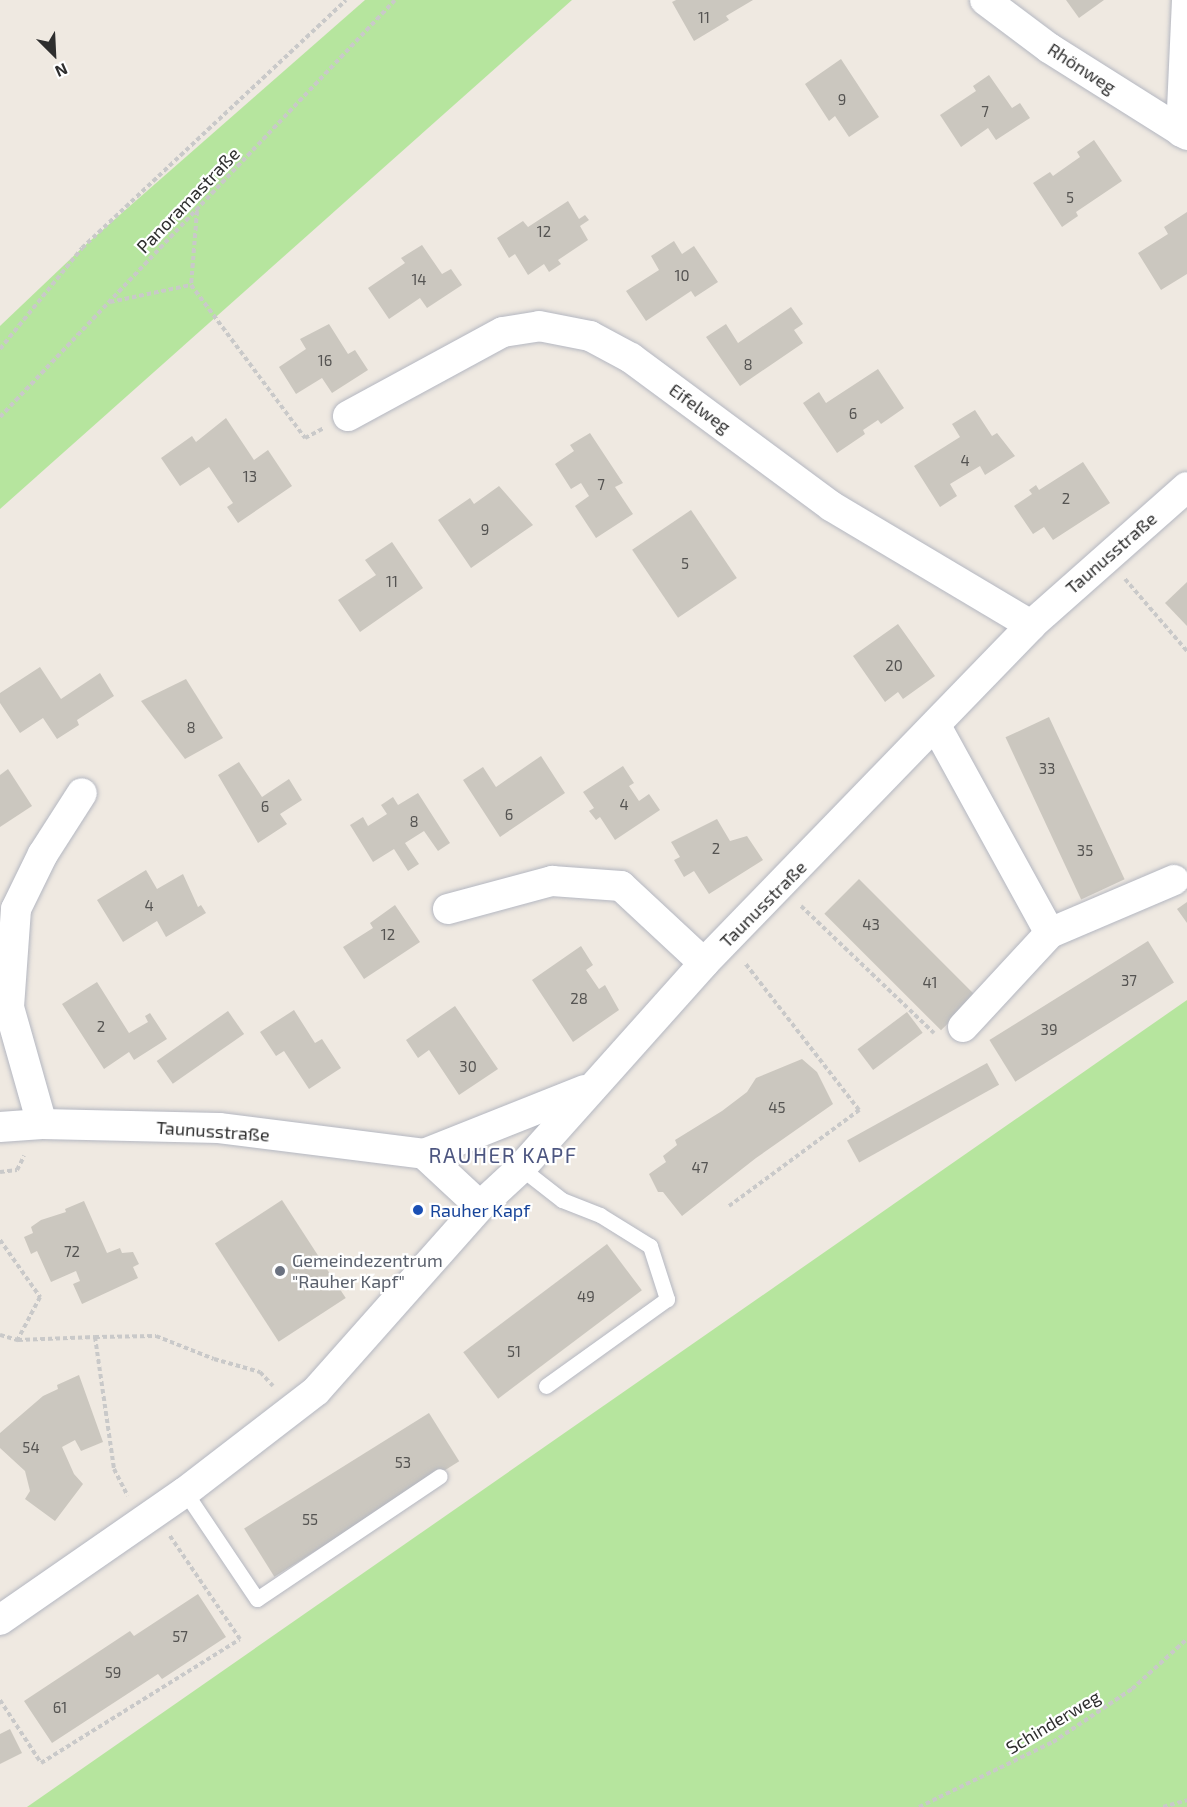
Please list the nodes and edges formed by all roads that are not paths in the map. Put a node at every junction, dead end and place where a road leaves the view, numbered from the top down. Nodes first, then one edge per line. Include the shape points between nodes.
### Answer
1 (985, 0) edge
2 (1187, 0) edge
3 (1184, 133) edge
4 (348, 416) road end
5 (1187, 487) edge
6 (1031, 625) junction
7 (936, 726) junction
8 (82, 793) dead end
9 (1174, 880) dead end
10 (448, 909) dead end
11 (1050, 933) junction
12 (704, 963) junction
13 (963, 1027) dead end
14 (593, 1086) junction
15 (42, 1124) junction
16 (0, 1127) edge
17 (424, 1154) junction
18 (521, 1168) junction
19 (480, 1206) junction
20 (546, 1386) dead end
21 (440, 1476) dead end
22 (185, 1492) junction
23 (0, 1620) edge

1 - 3 street, Rhönweg via 1048,48
2 - 3 street, Rhönweg
4 - 6 street, Eifelweg via 503,332 539,326 590,336 631,358 831,506
5 - 6 street, Taunusstraße
6 - 7 street, Taunusstraße
7 - 11 street
7 - 12 street, Taunusstraße
8 - 15 street via 43,854 16,909 9,1007
9 - 11 street
10 - 12 street via 552,881 621,886
11 - 13 street
12 - 14 street, Taunusstraße
14 - 17 street, Taunusstraße
14 - 18 street, Taunusstraße
15 - 16 street, Taunusstraße
15 - 17 street, Taunusstraße via 219,1128
17 - 19 street
18 - 19 street, Taunusstraße
18 - 20 lane via 562,1200 600,1215 650,1246 667,1299
19 - 22 street, Taunusstraße via 316,1391
21 - 22 lane via 257,1599
22 - 23 street, Taunusstraße

